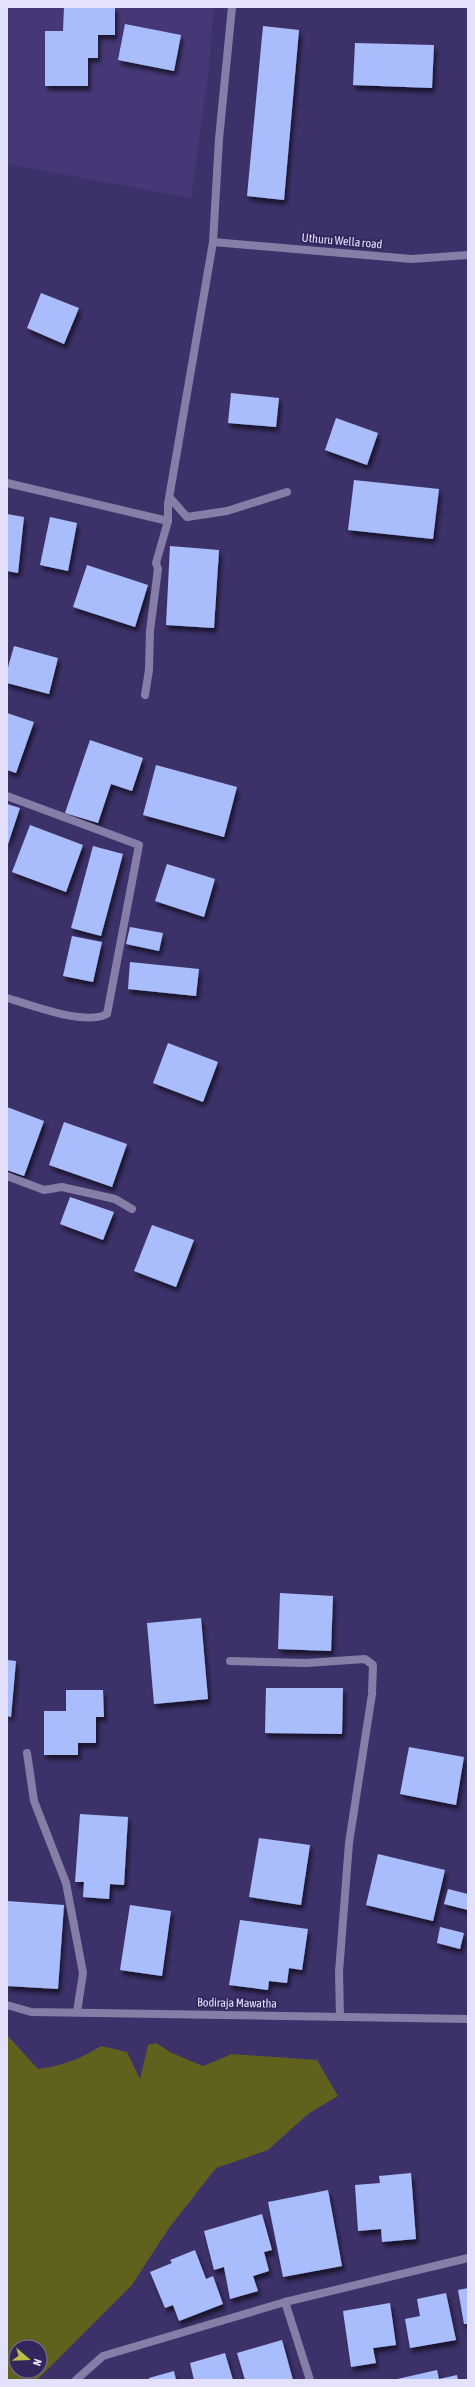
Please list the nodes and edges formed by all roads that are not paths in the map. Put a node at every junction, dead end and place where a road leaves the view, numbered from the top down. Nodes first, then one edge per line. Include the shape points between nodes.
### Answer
1 (232, 7) edge
2 (213, 242) junction
3 (468, 255) edge
4 (7, 483) edge
5 (287, 492) dead end
6 (170, 498) junction
7 (168, 521) junction
8 (145, 695) dead end
9 (7, 796) edge
10 (7, 998) edge
11 (7, 1176) edge
12 (132, 1209) dead end
13 (230, 1661) dead end
14 (27, 1753) dead end
15 (7, 2005) edge
16 (77, 2012) junction
17 (340, 2017) junction
18 (468, 2019) edge
19 (468, 2258) edge
20 (285, 2302) junction
21 (76, 2380) edge
22 (310, 2380) edge

1 - 2 street
2 - 3 street, Uthuru Wella road via 412,259
2 - 6 street
4 - 7 street
5 - 6 street via 227,511 188,517
6 - 7 street
7 - 8 street via 156,563 158,569
9 - 10 street via 139,845 107,1014 99,1018 60,1014
11 - 12 street via 44,1190 62,1187 115,1199
13 - 17 street via 306,1663 365,1659 372,1664 372,1694 349,1843 339,1972
14 - 16 street via 34,1802 66,1883 83,1973
15 - 16 street, Bodiraja Mawatha via 32,2012
16 - 17 street, Bodiraja Mawatha
17 - 18 street, Bodiraja Mawatha
19 - 20 street
20 - 21 street via 103,2356
20 - 22 street

